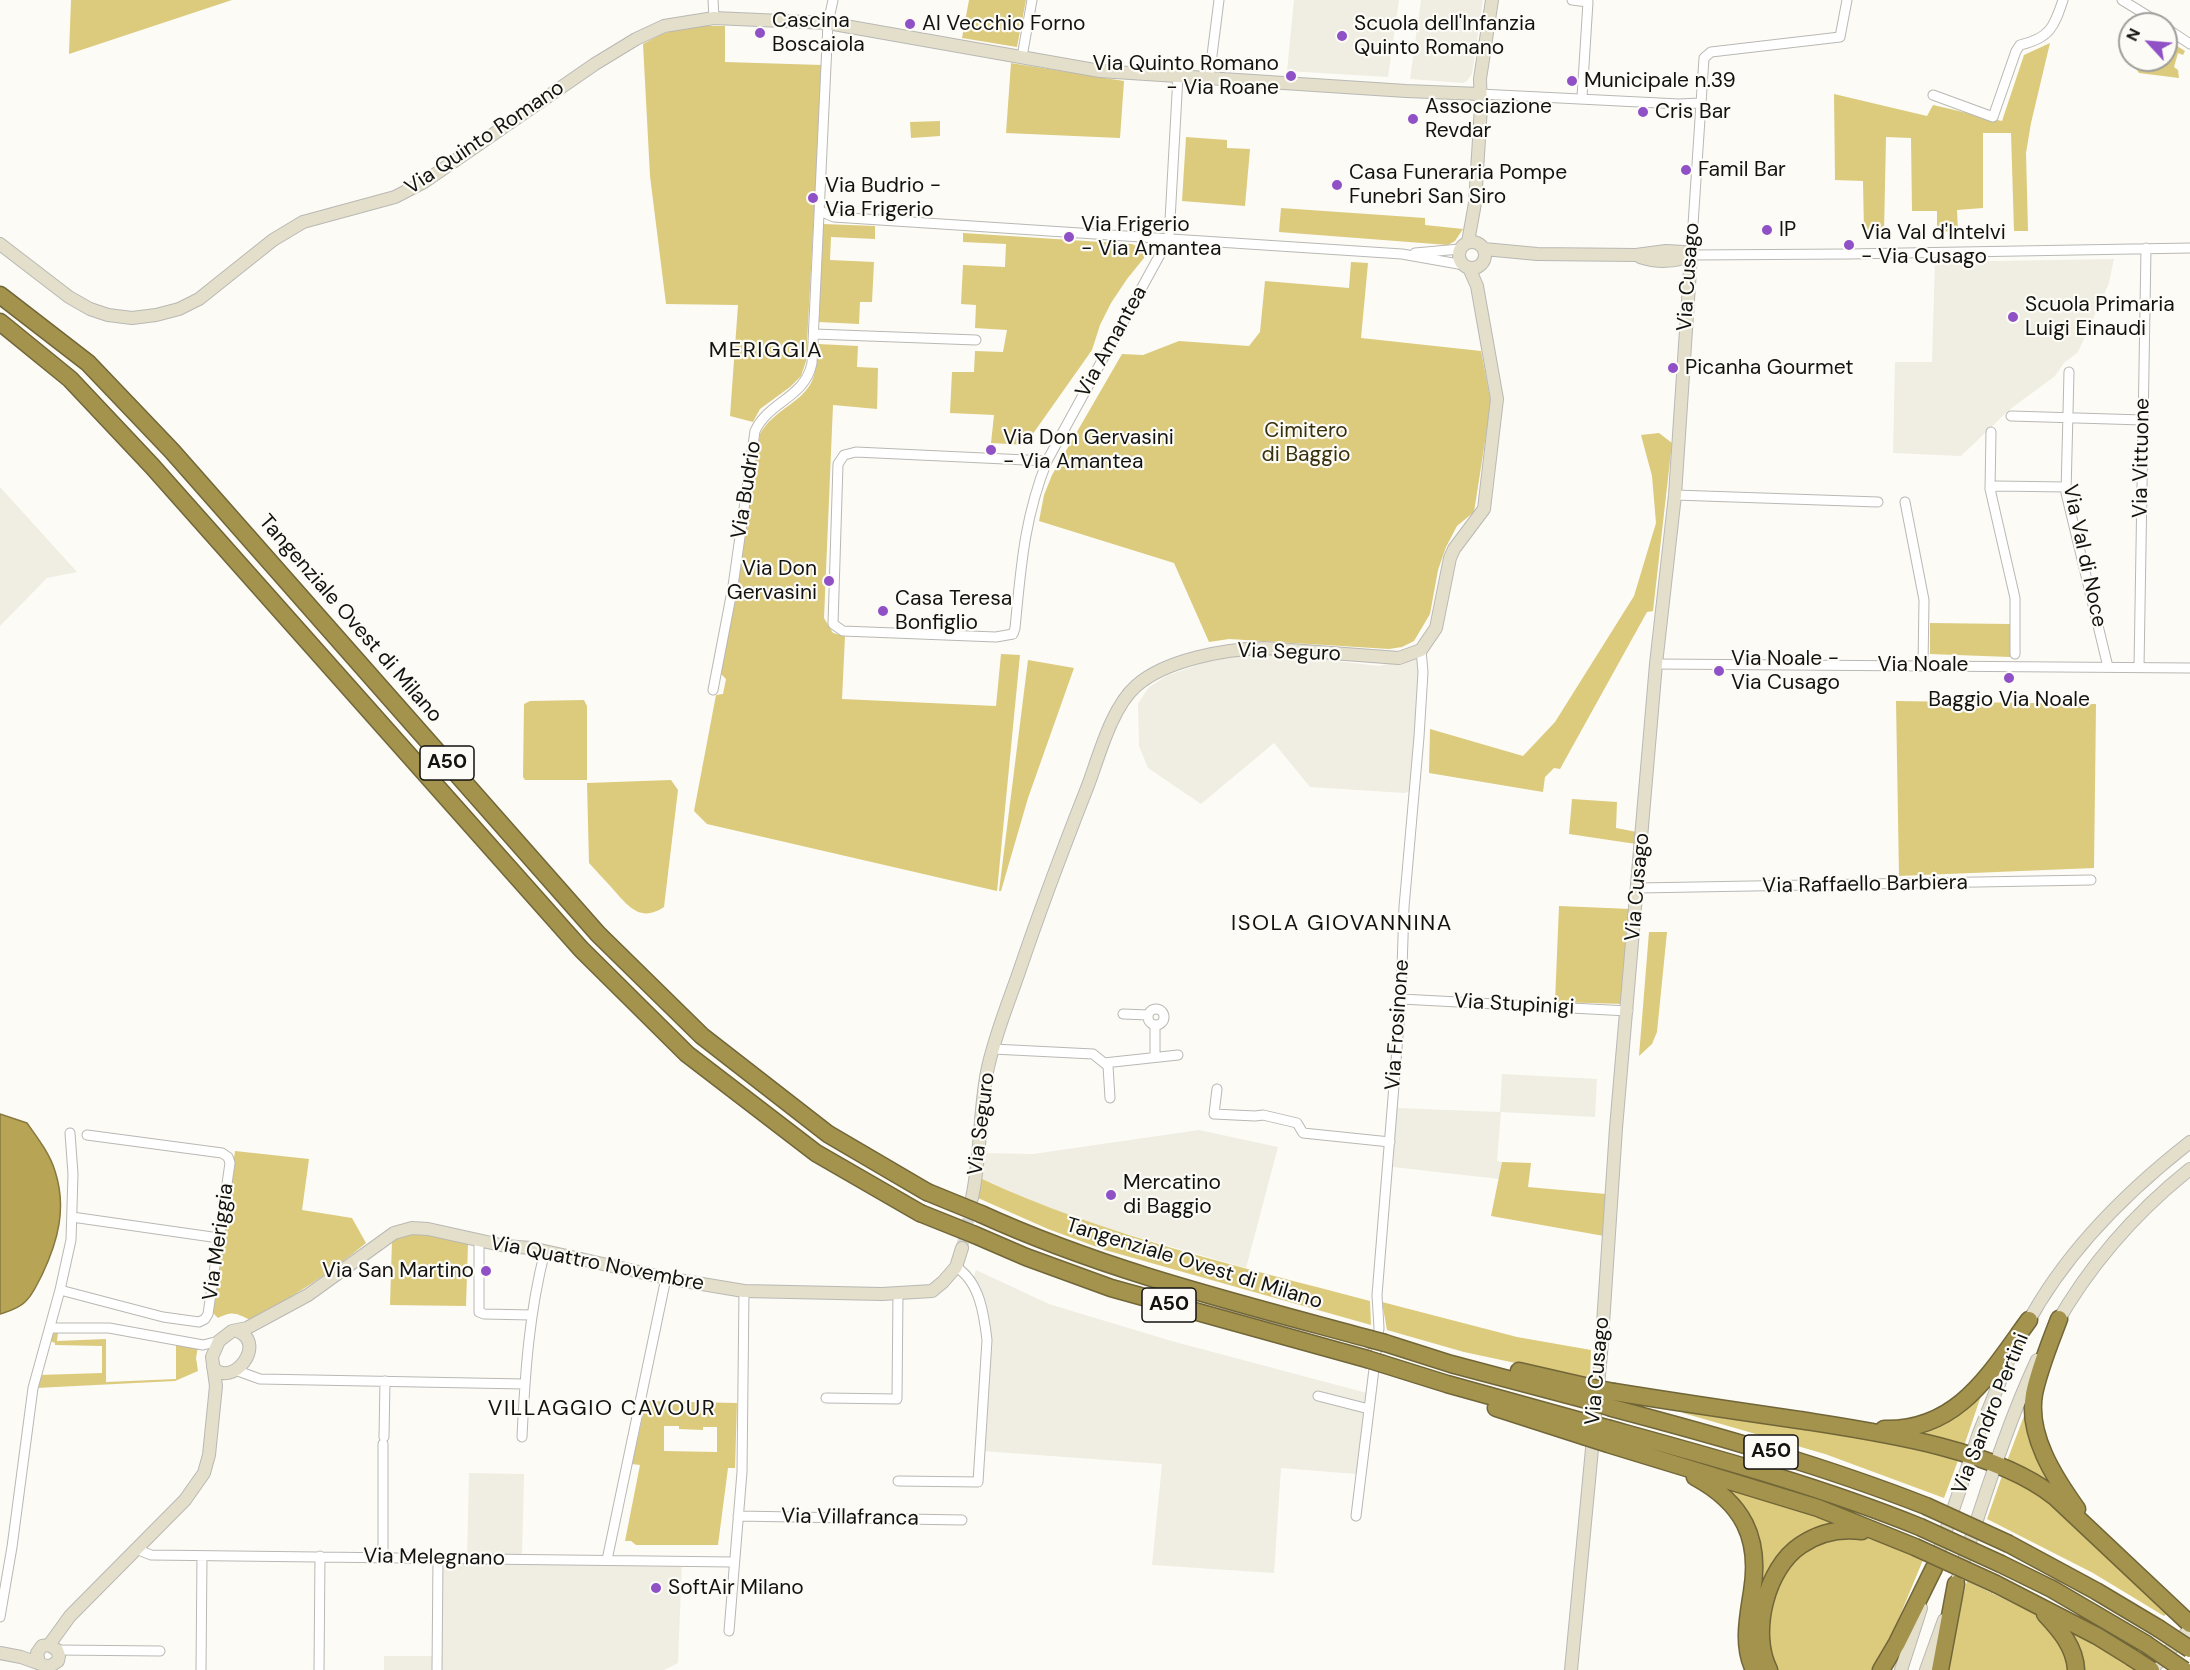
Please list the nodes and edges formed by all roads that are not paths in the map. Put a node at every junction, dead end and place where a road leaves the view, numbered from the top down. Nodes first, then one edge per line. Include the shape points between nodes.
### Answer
1 (714, 0) edge
2 (833, 0) edge
3 (1032, 0) edge
4 (1219, 0) edge
5 (1492, 0) edge
6 (1572, 0) edge
7 (1847, 0) edge
8 (2063, 0) edge
9 (2122, 0) edge
10 (2142, 12) edge
11 (714, 18) junction
12 (828, 23) junction
13 (1022, 57) junction
14 (1178, 76) junction
15 (1209, 79) junction
16 (1480, 94) junction
17 (1932, 95) dead end
18 (1582, 97) junction
19 (1700, 103) junction
20 (820, 211) junction
21 (1169, 238) junction
22 (0, 244) edge
23 (2146, 248) junction
24 (2190, 248) edge
25 (1476, 251) junction
26 (1402, 254) junction
27 (1691, 255) junction
28 (1466, 266) junction
29 (1477, 286) junction
30 (0, 295) edge
31 (0, 322) edge
32 (814, 334) junction
33 (976, 340) dead end
34 (2069, 372) dead end
35 (2011, 416) dead end
36 (2067, 419) junction
37 (2143, 420) junction
38 (1991, 432) dead end
39 (1047, 461) junction
40 (2066, 487) junction
41 (1990, 489) junction
42 (1675, 495) junction
43 (1878, 502) dead end
44 (1905, 502) dead end
45 (1421, 650) junction
46 (2015, 654) dead end
47 (1656, 664) junction
48 (1923, 665) junction
49 (2108, 667) junction
50 (2139, 667) junction
51 (2190, 668) edge
52 (713, 690) dead end
53 (2091, 880) dead end
54 (1638, 888) junction
55 (1401, 999) junction
56 (1628, 1011) junction
57 (1124, 1014) dead end
58 (1148, 1015) junction
59 (1155, 1026) junction
60 (993, 1049) junction
61 (1178, 1055) dead end
62 (1155, 1057) junction
63 (1104, 1063) junction
64 (1217, 1089) dead end
65 (1110, 1098) dead end
66 (70, 1133) dead end
67 (87, 1135) dead end
68 (1390, 1142) junction
69 (2190, 1142) edge
70 (2190, 1169) edge
71 (972, 1198) tunnel mouth
72 (72, 1217) junction
73 (219, 1238) junction
74 (479, 1240) junction
75 (962, 1248) tunnel mouth
76 (545, 1251) junction
77 (957, 1268) junction
78 (666, 1278) junction
79 (60, 1290) junction
80 (744, 1292) junction
81 (898, 1293) junction
82 (531, 1315) junction
83 (2059, 1319) junction
84 (2029, 1320) junction
85 (257, 1323) junction
86 (50, 1328) junction
87 (237, 1331) junction
88 (1378, 1337) junction
89 (248, 1339) junction
90 (219, 1341) junction
91 (203, 1345) junction
92 (225, 1366) junction
93 (1374, 1366) junction
94 (525, 1379) junction
95 (385, 1381) junction
96 (1318, 1396) dead end
97 (826, 1398) dead end
98 (1613, 1400) junction
99 (1369, 1409) junction
100 (1856, 1429) junction
101 (522, 1437) dead end
102 (1609, 1437) junction
103 (1971, 1456) junction
104 (1995, 1465) junction
105 (1676, 1466) junction
106 (898, 1481) dead end
107 (738, 1516) junction
108 (1356, 1516) dead end
109 (962, 1520) dead end
110 (2096, 1533) junction
111 (1887, 1535) junction
112 (136, 1550) junction
113 (202, 1556) junction
114 (320, 1556) junction
115 (383, 1558) junction
116 (438, 1558) junction
117 (607, 1560) junction
118 (733, 1562) junction
119 (1934, 1568) junction
120 (1956, 1584) junction
121 (2036, 1604) junction
122 (0, 1617) edge
123 (2190, 1624) edge
124 (2190, 1629) edge
125 (729, 1631) dead end
126 (2190, 1647) edge
127 (160, 1651) dead end
128 (0, 1653) edge
129 (51, 1656) edge
130 (201, 1670) edge
131 (319, 1670) edge
132 (437, 1670) edge
133 (1571, 1670) edge
134 (1754, 1670) edge
135 (1769, 1670) edge
136 (1881, 1670) edge
137 (1901, 1670) edge
138 (1926, 1670) edge
139 (1940, 1670) edge
140 (2076, 1670) edge
141 (2151, 1670) edge
142 (2166, 1670) edge
143 (2184, 1670) edge

1 - 11 street
2 - 12 street
3 - 13 street
4 - 15 street
5 - 16 street
6 - 18 street via 1588,2
7 - 19 street, Via Cusago via 1840,37 1711,52 1704,58
8 - 17 street via 2052,28 2016,51 1994,117
9 - 10 street
11 - 12 street, Via Quinto Romano
11 - 22 street, Via Quinto Romano via 664,26 636,39 424,182 395,197 303,222 273,240 199,299 179,309 132,318 90,309
12 - 13 street, Via Quinto Romano
12 - 20 street, Via Budrio
13 - 14 street, Via Quinto Romano via 1100,71
14 - 15 street, Via Quinto Romano
14 - 21 street, Via Amantea
15 - 16 street, Via Quinto Romano
16 - 18 street, Via Quinto Romano
16 - 25 street
18 - 19 street, Via Quinto Romano
19 - 27 street, Via Cusago
20 - 21 street via 834,217
20 - 32 street, Via Budrio
21 - 26 street
21 - 39 street, Via Amantea
23 - 24 street
23 - 27 street
23 - 37 street, Via Vittuone
25 - 26 street
25 - 27 street via 1636,255 1666,251
25 - 28 street via 1476,268
25 - 28 street via 1459,258
25 - 29 street
26 - 28 street
27 - 42 street, Via Cusago
28 - 29 street
29 - 45 street via 1497,403 1484,509 1454,549 1436,628
30 - 88 highway, Tangenziale Ovest di Milano / A50, bridge via 88,363 157,435 598,934 694,1029 828,1134 927,1192 1043,1241 1128,1272
31 - 93 highway, Tangenziale Ovest di Milano / A50, bridge via 70,379 152,466 581,949 687,1054 816,1153 920,1213 1026,1257 1111,1288
32 - 33 street
32 - 52 street, Via Budrio via 812,363 805,382 766,413 753,438 733,586
34 - 36 street, Via Val di Noce
35 - 36 street
36 - 37 street
36 - 40 street, Via Val di Noce
37 - 50 street, Via Vittuone
38 - 41 street
39 - 39 street, Via Amantea via 1027,524 1013,634 996,637 843,631 833,624 838,464 844,455 856,452
40 - 41 street
40 - 49 street, Via Val di Noce
41 - 46 street via 2015,598
42 - 43 street
42 - 47 street, Via Cusago
44 - 48 street via 1924,600
45 - 55 street, Via Frosinone via 1423,672 1404,907
45 - 60 street, Via Seguro via 1399,658 1243,649 1205,655 1154,673 1134,688 1117,712 1055,869
47 - 48 street, Via Noale
47 - 54 street, Via Cusago
48 - 49 street, Via Noale
49 - 50 street, Via Noale
50 - 51 street, Via Noale
53 - 54 street, Via Raffaello Barbiera
54 - 56 street, Via Cusago
55 - 56 street, Via Stupinigi
55 - 68 street, Via Frosinone
56 - 133 street, Via Cusago
57 - 58 street
58 - 59 street
58 - 59 street via 1156,1009 1163,1013 1164,1021
59 - 62 street
60 - 63 street, Via Seguro via 1093,1054
60 - 71 street, Via Seguro via 984,1089
61 - 62 street
62 - 63 street
63 - 65 street via 1108,1066
64 - 68 street via 1214,1114 1263,1115 1297,1123 1303,1133
66 - 72 street
67 - 73 street, Via Meriggia via 222,1153 228,1157
68 - 88 street, Via Frosinone via 1377,1294
69 - 84 street, Via Sandro Pertini via 2137,1186 2098,1226
70 - 83 street, Via Sandro Pertini via 2126,1228
72 - 73 street
72 - 79 street via 70,1251
73 - 79 street, Via Meriggia via 208,1314 199,1322
74 - 76 street, Via Quattro Novembre
74 - 82 street via 479,1312
74 - 85 street, Via Quattro Novembre via 428,1229 403,1229 382,1240 315,1291
75 - 77 street
76 - 78 street, Via Quattro Novembre
76 - 82 street
77 - 81 street, Via Quattro Novembre via 932,1291
77 - 106 street via 969,1276 977,1293 987,1340 978,1482
78 - 80 street, Via Quattro Novembre
78 - 117 street
79 - 86 street
80 - 81 street, Via Quattro Novembre
80 - 107 street
81 - 97 street via 897,1399
82 - 94 street
83 - 104 street, Via Sandro Pertini via 2023,1390
83 - 110 highway via 2036,1385 2034,1422 2054,1472
84 - 100 highway via 1971,1396 1952,1410 1909,1427
84 - 103 street, Via Sandro Pertini via 2006,1366
85 - 87 street, Via Quattro Novembre
85 - 89 street
86 - 91 street via 109,1328
86 - 122 street via 33,1388
87 - 89 street
87 - 90 street, Via Quattro Novembre
88 - 93 street, Via Frosinone
88 - 98 highway, Tangenziale Ovest di Milano / A50, bridge via 1451,1364
89 - 92 street via 249,1349
90 - 91 street
90 - 92 street
91 - 92 street
92 - 95 street via 260,1379
92 - 112 street via 216,1386 204,1473 185,1500
93 - 99 street
93 - 102 highway, Tangenziale Ovest di Milano / A50, bridge via 1447,1384
94 - 95 street
94 - 101 street
95 - 115 street
96 - 99 street
98 - 100 highway
98 - 126 highway, Tangenziale Ovest di Milano / A50, bridge via 1926,1506 2008,1544
99 - 108 street
100 - 103 highway
102 - 105 highway
102 - 143 highway, Tangenziale Ovest di Milano / A50, bridge via 1797,1481 1920,1527 2082,1606
103 - 104 highway
103 - 119 street, Via Sandro Pertini
104 - 110 highway via 2041,1486
104 - 120 street, Via Sandro Pertini
105 - 111 highway via 1818,1508
105 - 134 highway via 1725,1498 1749,1531 1756,1563 1747,1644
107 - 109 street, Via Villafranca
107 - 118 street
110 - 123 highway
111 - 121 highway, bridge
111 - 135 highway via 1834,1530 1799,1546 1786,1560 1766,1596 1761,1616 1762,1654
112 - 113 street, Via Melegnano via 151,1555
112 - 129 street via 70,1616
113 - 114 street, Via Melegnano
113 - 130 street
114 - 115 street, Via Melegnano
114 - 131 street
115 - 116 street, Via Melegnano
116 - 117 street, Via Melegnano
116 - 132 street
117 - 118 street, Via Melegnano
118 - 125 street
119 - 136 highway
119 - 137 street, Via Sandro Pertini
120 - 138 street, Via Sandro Pertini
120 - 139 highway
121 - 140 highway via 2061,1630 2071,1648
121 - 141 highway, bridge
124 - 141 street
126 - 142 street
127 - 129 street
128 - 129 street

